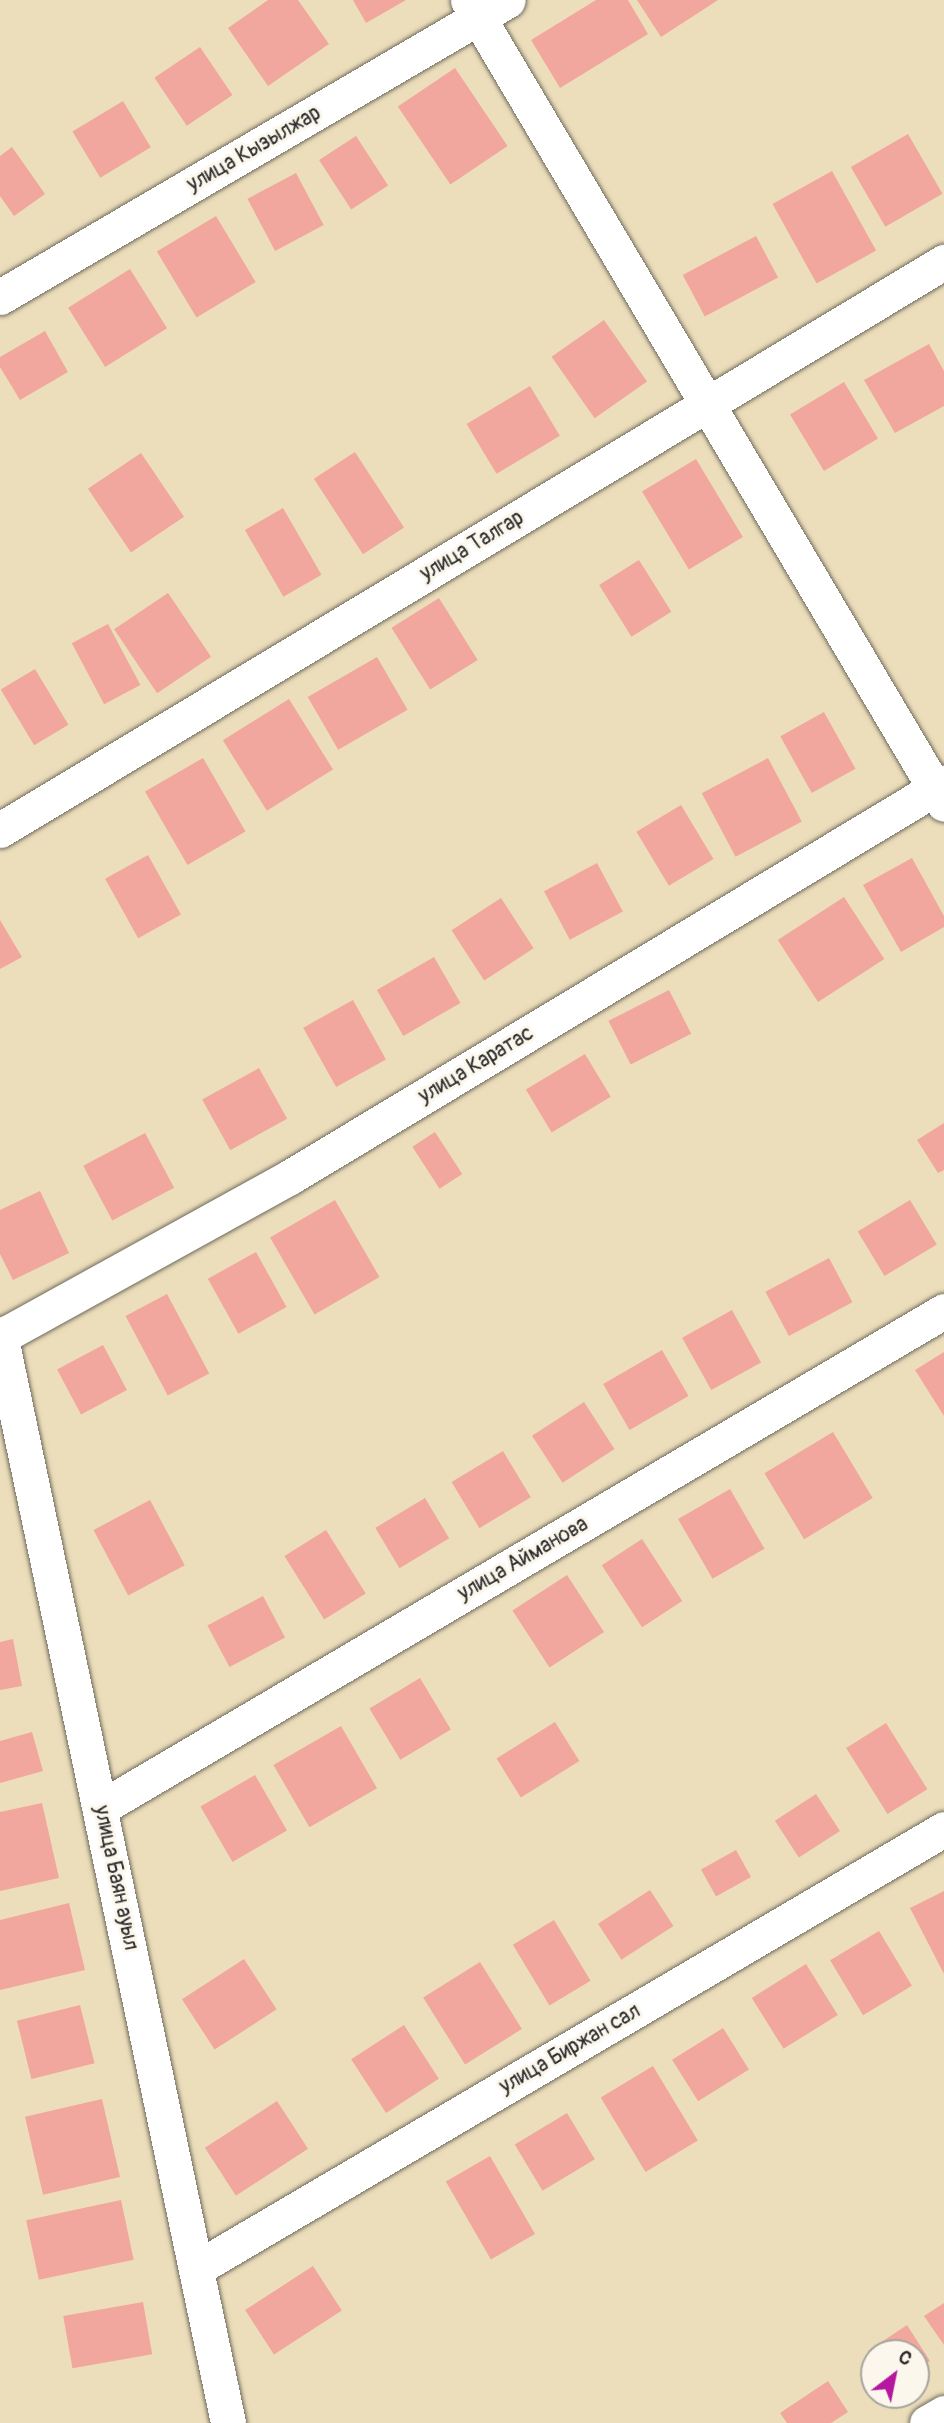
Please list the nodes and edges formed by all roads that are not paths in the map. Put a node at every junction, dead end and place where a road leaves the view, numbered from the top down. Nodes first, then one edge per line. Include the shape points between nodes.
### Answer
1 (485, 6) edge
2 (944, 262) edge
3 (0, 297) edge
4 (708, 405) junction
5 (941, 792) edge
6 (0, 830) edge
7 (944, 1311) edge
8 (1, 1335) edge
9 (102, 1807) junction
10 (944, 1829) edge
11 (197, 2268) junction
12 (944, 2413) edge
13 (228, 2423) edge
14 (927, 2423) edge

1 - 3 street, улица Кызылжар
1 - 4 street
2 - 4 street, улица Талгар
4 - 5 street
4 - 6 street, улица Талгар
5 - 8 street, улица Каратас via 290,1177
7 - 9 street, улица Айманова
8 - 9 street, улица Баян ауыл
9 - 11 street, улица Баян ауыл
10 - 11 street, улица Биржан сал
11 - 13 street, улица Баян ауыл
12 - 14 street

